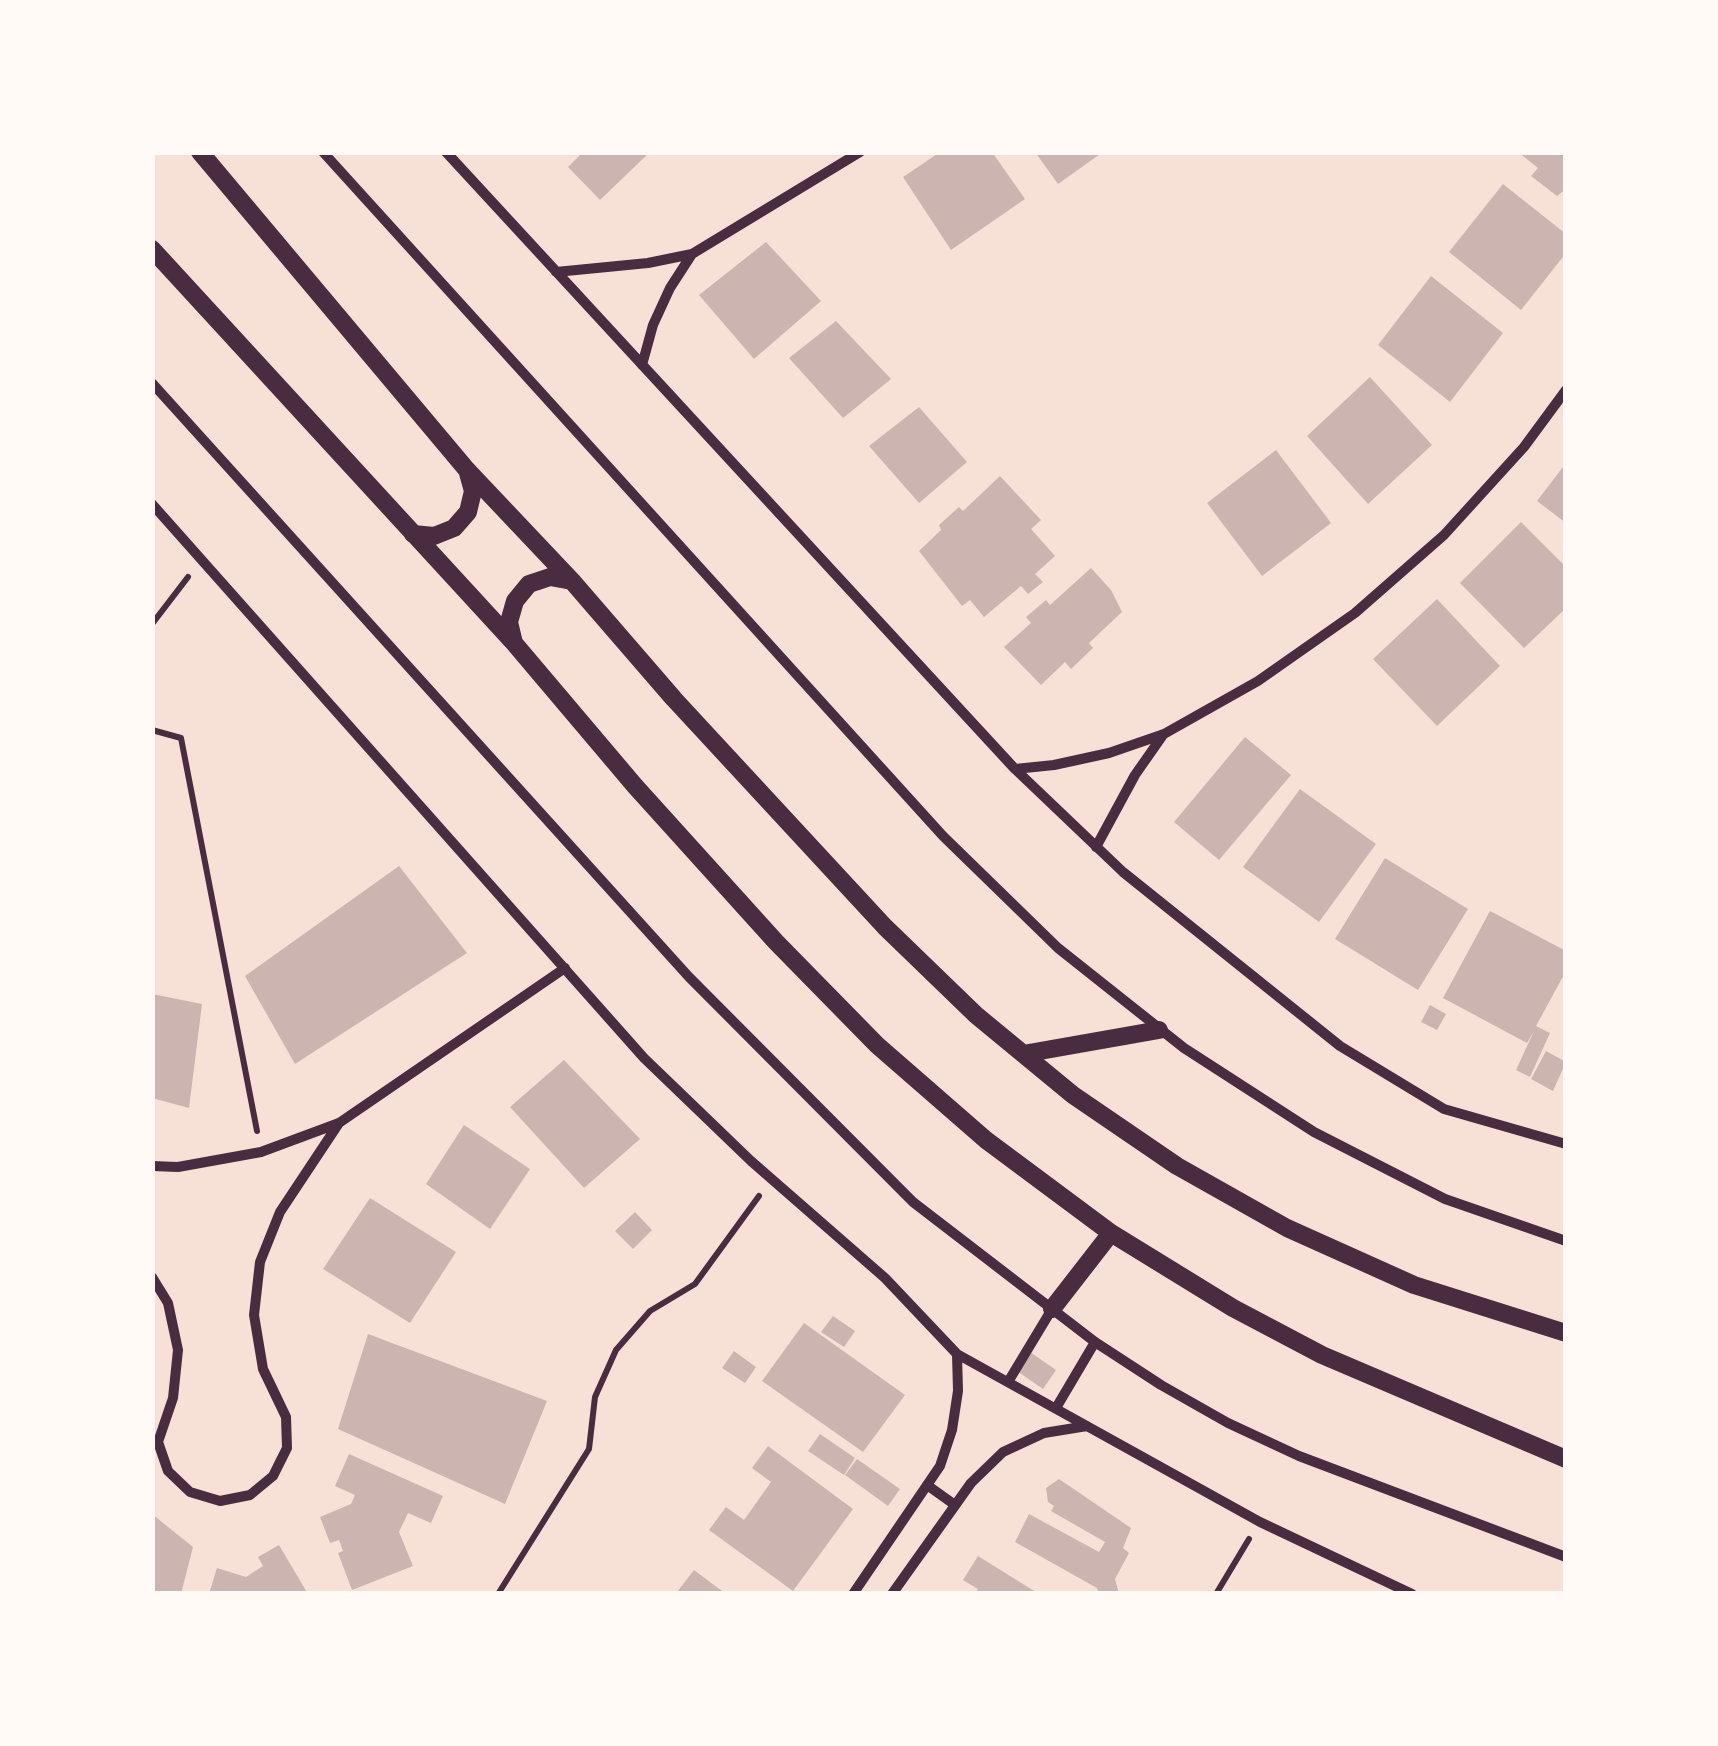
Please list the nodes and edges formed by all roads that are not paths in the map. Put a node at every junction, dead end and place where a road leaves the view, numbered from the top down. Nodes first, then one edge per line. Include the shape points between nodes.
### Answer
1 (200, 152) edge
2 (323, 152) edge
3 (446, 152) edge
4 (860, 152) edge
5 (152, 248) edge
6 (692, 254) junction
7 (556, 272) junction
8 (642, 365) junction
9 (152, 383) edge
10 (1566, 390) edge
11 (467, 470) junction
12 (152, 504) edge
13 (412, 534) junction
14 (572, 581) junction
15 (514, 644) junction
16 (1164, 734) junction
17 (1015, 769) junction
18 (1096, 848) junction
19 (565, 968) junction
20 (1159, 1030) junction
21 (1023, 1054) junction
22 (339, 1123) junction
23 (1566, 1144) edge
24 (152, 1166) edge
25 (1111, 1233) junction
26 (1566, 1240) edge
27 (152, 1276) edge
28 (1052, 1309) junction
29 (1566, 1333) edge
30 (1096, 1342) junction
31 (957, 1354) junction
32 (1008, 1382) junction
33 (1056, 1408) junction
34 (1088, 1426) junction
35 (1566, 1459) edge
36 (927, 1485) junction
37 (955, 1504) junction
38 (1566, 1557) edge
39 (853, 1594) edge
40 (892, 1594) edge
41 (1412, 1594) edge

1 - 11 street
2 - 20 street via 943,836 1058,948
3 - 7 street
4 - 6 street
5 - 13 street
6 - 7 street
6 - 8 street via 653,325
7 - 8 street
8 - 17 street
9 - 28 street via 689,977 914,1202
10 - 16 street via 1524,448 1444,535 1355,613 1258,681
11 - 13 street via 468,512 434,536
11 - 14 street
12 - 19 street
13 - 15 street
14 - 15 street via 550,577 522,592 509,622
14 - 21 street via 885,928
15 - 25 street via 776,942 877,1045 986,1140
16 - 17 street via 1110,753
16 - 18 street
17 - 18 street
18 - 23 street via 1340,1046 1444,1109
19 - 22 street
19 - 31 street via 644,1058 884,1278
20 - 21 street
20 - 26 street via 1250,1093 1378,1167 1445,1200
21 - 29 street via 1178,1166 1287,1228 1414,1285
22 - 24 street via 261,1152
22 - 27 street via 280,1212 260,1262 254,1315 263,1369 286,1418 286,1448 274,1476 250,1495 220,1500 190,1492 168,1471 158,1442 178,1350 168,1303
25 - 28 street
25 - 35 street via 1322,1354
28 - 30 street
28 - 32 street
30 - 33 street
30 - 38 street via 1178,1394 1299,1456
31 - 32 street
31 - 36 street via 952,1430
32 - 33 street
33 - 34 street
34 - 37 street via 1044,1432 1004,1452
34 - 41 street via 1260,1522
36 - 37 street
36 - 39 street
37 - 40 street

